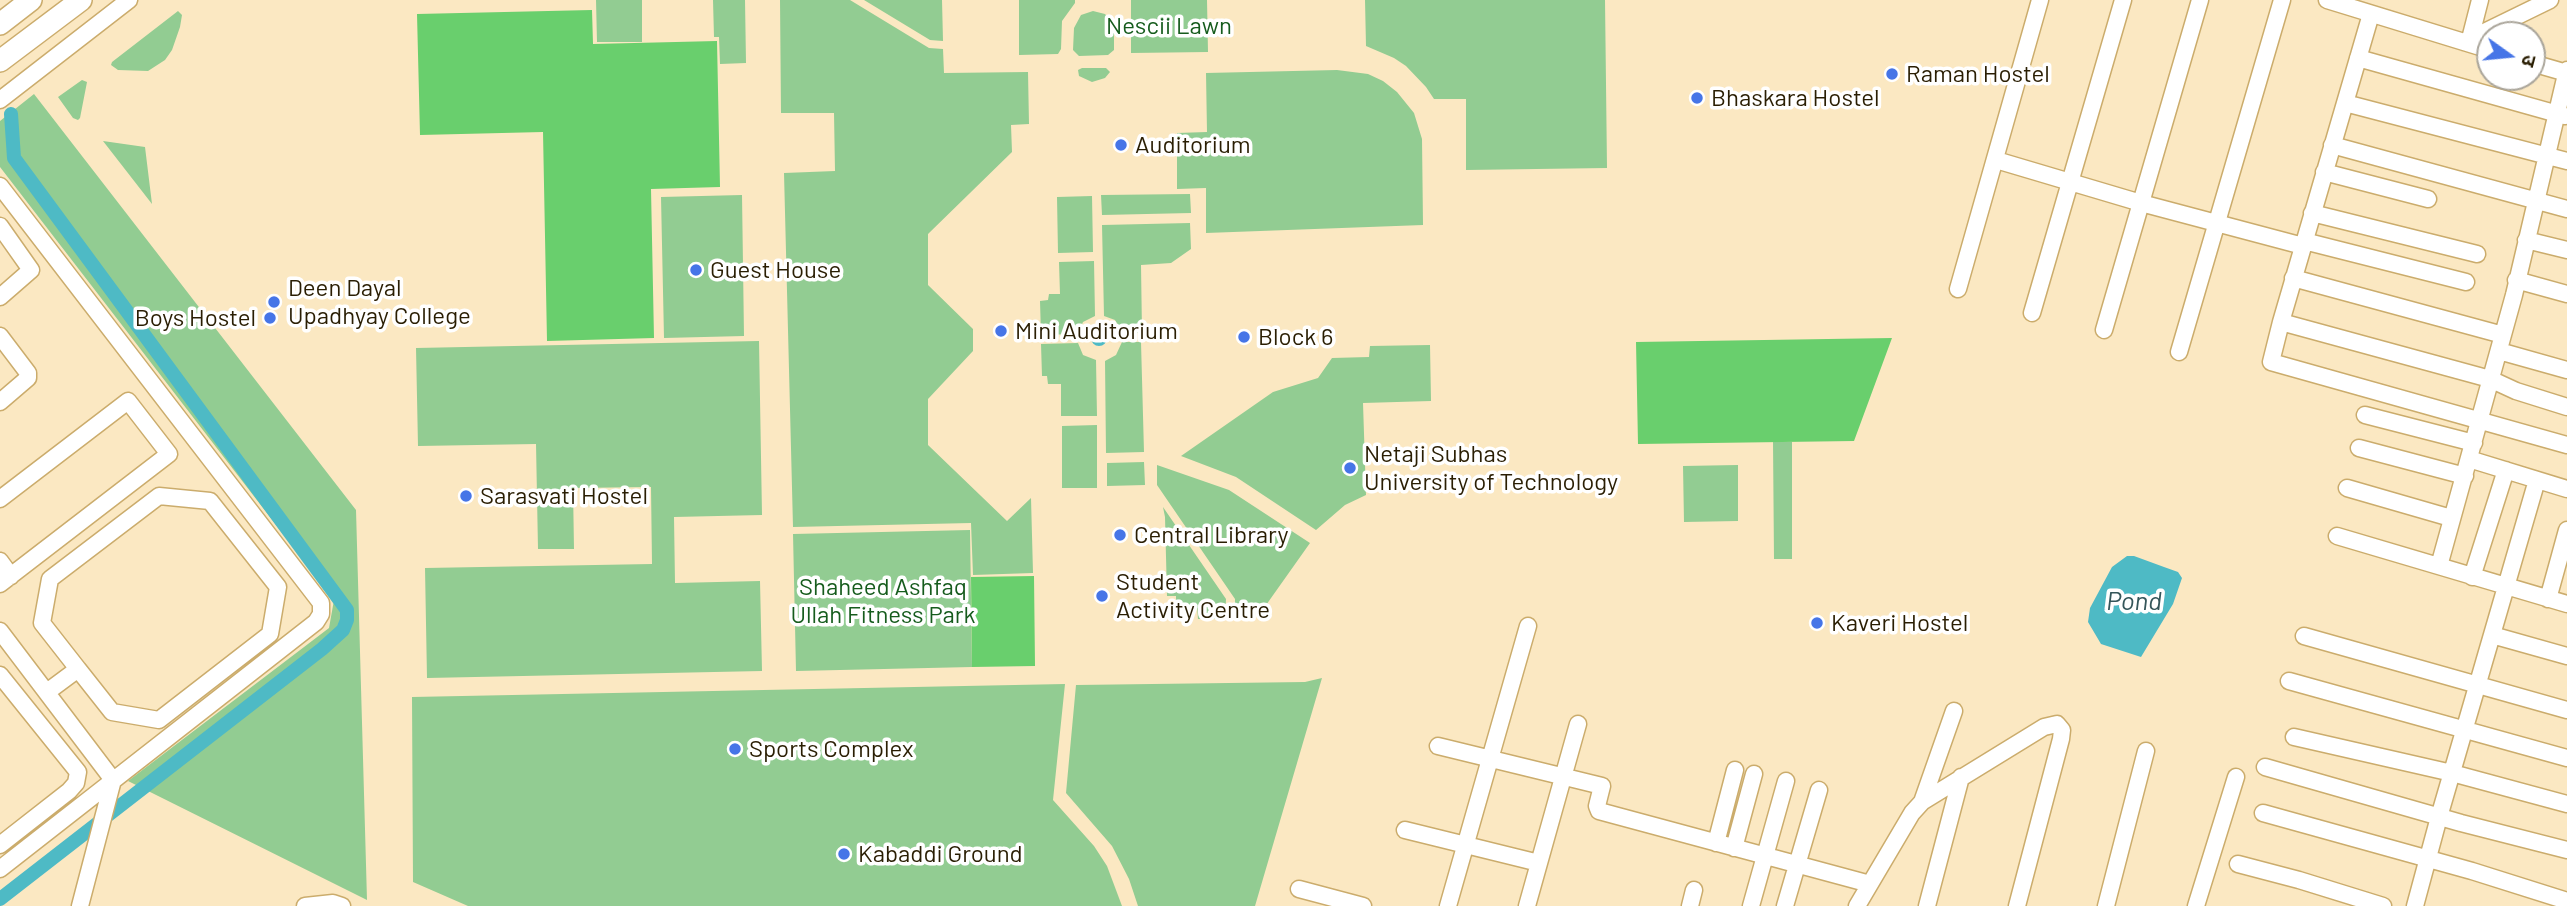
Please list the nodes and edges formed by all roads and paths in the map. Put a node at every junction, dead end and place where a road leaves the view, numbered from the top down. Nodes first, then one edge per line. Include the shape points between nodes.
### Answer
1 (31, 0) edge
2 (80, 0) edge
3 (129, 0) edge
4 (2040, 0) edge
5 (2123, 0) edge
6 (2200, 0) edge
7 (2282, 0) edge
8 (2327, 0) edge
9 (2480, 0) edge
10 (2550, 0) edge
11 (2371, 14) junction
12 (0, 24) edge
13 (2467, 41) junction
14 (2476, 45) edge
15 (2358, 58) junction
16 (0, 61) edge
17 (2546, 67) edge
18 (2567, 72) edge
19 (0, 100) edge
20 (2345, 103) junction
21 (2562, 115) edge
22 (2332, 145) junction
23 (2546, 156) junction
24 (1996, 160) junction
25 (2567, 162) edge
26 (2324, 172) junction
27 (2070, 182) junction
28 (0, 187) edge
29 (2428, 199) dead end
30 (2535, 201) junction
31 (2141, 203) junction
32 (2567, 209) edge
33 (2312, 213) junction
34 (2218, 222) junction
35 (0, 226) edge
36 (2526, 240) junction
37 (2303, 244) junction
38 (2567, 250) edge
39 (2477, 254) dead end
40 (2293, 278) junction
41 (2516, 280) junction
42 (2466, 282) dead end
43 (1958, 289) dead end
44 (2567, 294) edge
45 (0, 298) edge
46 (2032, 313) dead end
47 (2281, 322) junction
48 (2104, 330) dead end
49 (0, 337) edge
50 (2501, 343) junction
51 (2179, 352) dead end
52 (2567, 370) edge
53 (2490, 379) junction
54 (0, 402) edge
55 (2567, 407) edge
56 (2365, 415) dead end
57 (2478, 421) junction
58 (2567, 445) edge
59 (2359, 448) dead end
60 (2471, 451) junction
61 (2506, 470) junction
62 (2465, 476) junction
63 (2538, 480) junction
64 (2347, 488) dead end
65 (2567, 489) edge
66 (0, 499) edge
67 (2451, 518) junction
68 (2567, 530) edge
69 (2337, 536) dead end
70 (0, 561) edge
71 (2438, 566) junction
72 (2473, 577) junction
73 (6, 580) edge
74 (2505, 587) junction
75 (2548, 599) junction
76 (2567, 604) edge
77 (1528, 626) dead end
78 (0, 631) edge
79 (2492, 635) junction
80 (2304, 636) dead end
81 (5, 648) edge
82 (2567, 656) edge
83 (78, 669) junction
84 (0, 675) edge
85 (2289, 681) dead end
86 (2478, 686) junction
87 (47, 692) junction
88 (2567, 710) edge
89 (1954, 711) dead end
90 (1578, 724) dead end
91 (2465, 729) junction
92 (2294, 737) dead end
93 (1438, 746) dead end
94 (2146, 751) dead end
95 (2567, 758) edge
96 (1491, 759) junction
97 (2265, 767) dead end
98 (1735, 770) dead end
99 (2452, 773) junction
100 (1754, 774) dead end
101 (1961, 776) junction
102 (1564, 777) junction
103 (2236, 777) dead end
104 (114, 780) junction
105 (1786, 781) dead end
106 (1819, 790) dead end
107 (1922, 802) junction
108 (2567, 804) edge
109 (2263, 813) dead end
110 (2439, 817) junction
111 (1405, 830) dead end
112 (1716, 843) junction
113 (0, 845) edge
114 (1466, 845) junction
115 (1734, 848) junction
116 (2567, 850) edge
117 (1766, 856) junction
118 (2429, 859) junction
119 (1539, 863) junction
120 (1796, 864) junction
121 (2238, 864) dead end
122 (0, 869) edge
123 (1870, 884) junction
124 (1298, 889) dead end
125 (1694, 890) dead end
126 (2567, 901) edge
127 (80, 906) edge
128 (306, 906) edge
129 (342, 906) edge
130 (1363, 906) edge
131 (1448, 906) edge
132 (1527, 906) edge
133 (1690, 906) edge
134 (1751, 906) edge
135 (1785, 906) edge
136 (1857, 906) edge
137 (1927, 906) edge
138 (2017, 906) edge
139 (2106, 906) edge
140 (2196, 906) edge
141 (2383, 906) edge
142 (2416, 906) edge

1 - 12 main road
2 - 16 main road
3 - 19 street
4 - 24 street
5 - 27 street
6 - 31 street
7 - 34 street
8 - 11 street
9 - 13 street
10 - 13 street
11 - 13 street
11 - 15 street
13 - 14 street
15 - 20 street
15 - 21 street
17 - 18 street
18 - 21 street
20 - 22 street
20 - 23 street
21 - 23 street
22 - 26 street
22 - 30 street
23 - 25 street
23 - 30 street
24 - 27 street
24 - 43 street
26 - 29 street
26 - 33 street
27 - 31 street
27 - 46 street
28 - 104 street via 321,603 316,622
30 - 32 street
30 - 36 street
31 - 34 street
31 - 48 street
33 - 37 street
33 - 39 street
34 - 37 street
34 - 51 street
35 - 45 street via 31,271
36 - 38 street
36 - 41 street
37 - 40 street
37 - 42 street
40 - 47 street
40 - 50 street
41 - 44 street
41 - 50 street
47 - 53 street
47 - 57 street via 2271,359 2274,365
49 - 54 street via 28,373
50 - 52 street
50 - 53 street
53 - 55 street
53 - 57 street
56 - 60 street
57 - 58 street
57 - 60 street
59 - 62 street
60 - 61 street
60 - 62 street
61 - 63 street
61 - 72 street
62 - 67 street
63 - 65 street
63 - 74 street
64 - 67 street
66 - 73 street via 128,401 169,454
67 - 71 street
68 - 75 street
69 - 71 street
70 - 73 street
71 - 72 street
72 - 74 street
74 - 75 street
74 - 79 street
75 - 76 street
77 - 96 street
78 - 81 street
79 - 82 street
79 - 86 street
80 - 86 street
81 - 87 street
83 - 83 street via 42,623 50,579 159,496 210,501 278,587 270,634 159,720 112,712
83 - 87 street
84 - 113 street via 78,772 69,791
85 - 91 street
86 - 88 street
86 - 91 street
87 - 104 street
89 - 107 street
90 - 102 street
91 - 95 street
91 - 99 street
92 - 99 street
93 - 96 street
94 - 139 street
96 - 102 street
96 - 114 street
97 - 110 street
98 - 112 street
99 - 108 street
99 - 110 street
100 - 115 street
101 - 107 street
101 - 137 street
101 - 138 street via 2044,727 2061,727
102 - 112 street via 1602,786 1599,811
102 - 119 street
103 - 140 street
104 - 122 street
104 - 127 street
105 - 117 street
106 - 120 street
107 - 123 street
109 - 118 street
110 - 116 street
110 - 118 street
111 - 114 street
112 - 115 street
114 - 119 street
114 - 131 street
115 - 117 street
117 - 120 street
117 - 134 street
118 - 126 street
118 - 142 street
119 - 132 street
120 - 123 street
120 - 135 street
121 - 141 street
123 - 136 street
124 - 130 street
125 - 133 street
128 - 129 street

